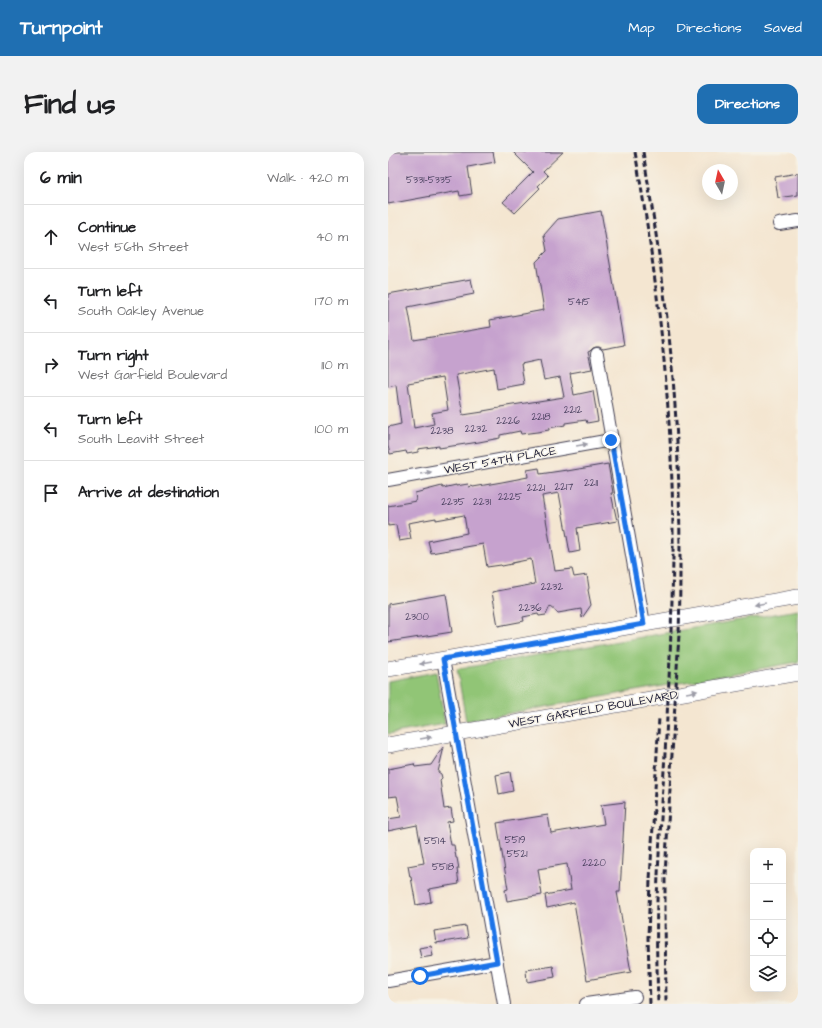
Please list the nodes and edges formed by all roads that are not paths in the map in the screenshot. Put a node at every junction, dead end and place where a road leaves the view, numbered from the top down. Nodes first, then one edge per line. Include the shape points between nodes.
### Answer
1 (798, 221) edge
2 (779, 224) dead end
3 (597, 354) dead end
4 (611, 440) junction
5 (388, 480) edge
6 (798, 597) edge
7 (644, 624) junction
8 (443, 659) junction
9 (388, 669) edge
10 (798, 673) edge
11 (456, 733) junction
12 (388, 745) edge
13 (497, 962) junction
14 (388, 981) edge
15 (635, 997) dead end
16 (504, 1004) edge
17 (586, 1004) edge

1 - 2 street
3 - 4 street
5 -> 4 street, WEST 54TH PLACE
4 - 7 street
6 -> 7 street
7 - 8 street
8 -> 9 street
8 - 11 street
11 -> 10 street, WEST GARFIELD BOULEVARD
12 -> 11 street, WEST GARFIELD BOULEVARD
11 - 13 street
13 - 14 street
13 - 16 street
15 - 17 street

